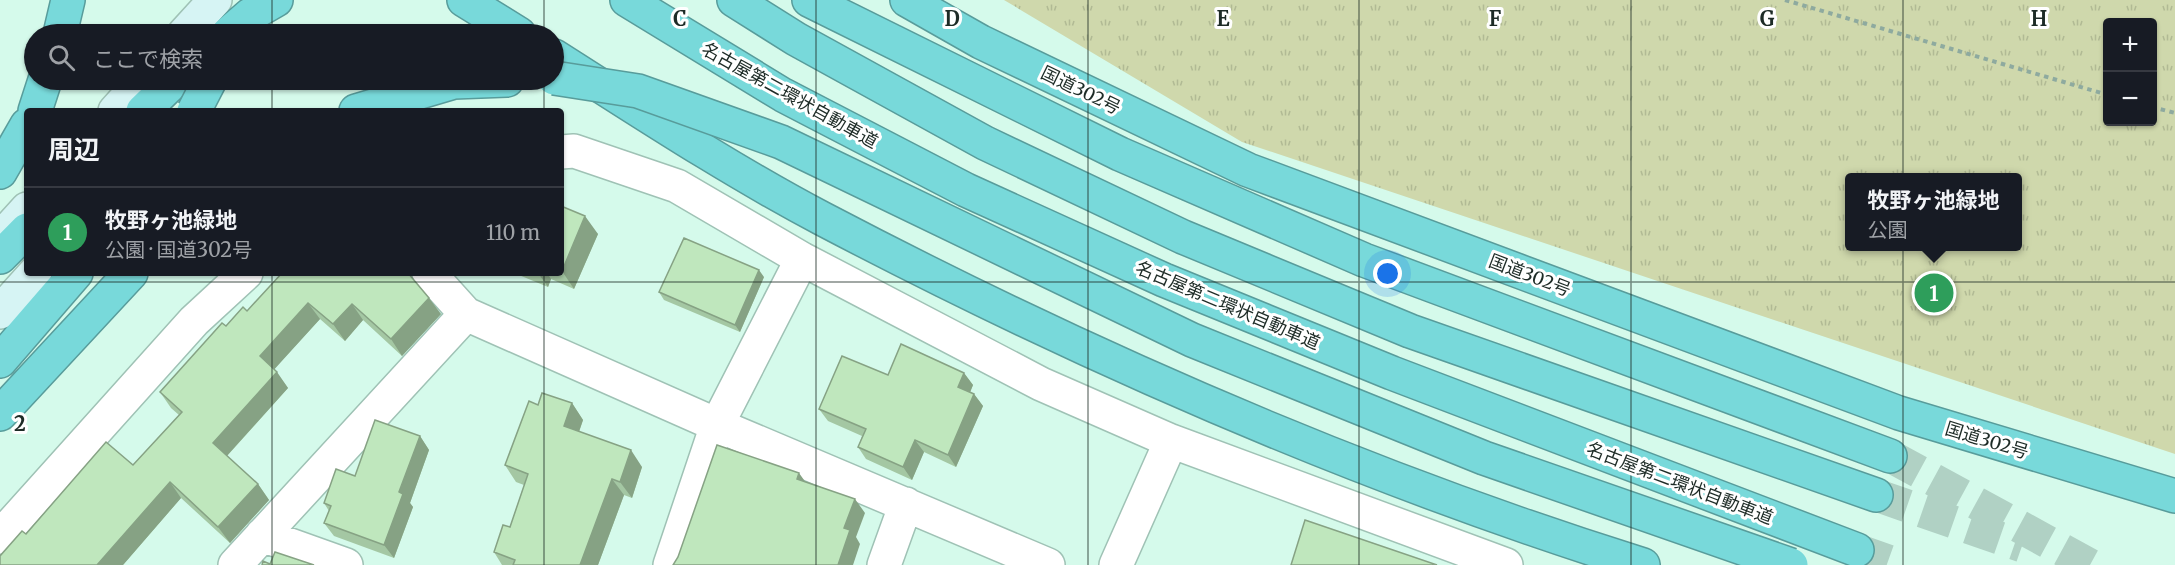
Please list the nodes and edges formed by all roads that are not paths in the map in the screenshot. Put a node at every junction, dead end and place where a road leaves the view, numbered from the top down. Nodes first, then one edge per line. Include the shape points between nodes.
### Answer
1 (68, 0) edge
2 (215, 0) edge
3 (241, 0) edge
4 (276, 0) edge
5 (284, 0) edge
6 (464, 0) edge
7 (627, 0) edge
8 (734, 0) edge
9 (808, 0) edge
10 (907, 0) edge
11 (62, 24) edge
12 (193, 24) edge
13 (233, 24) edge
14 (241, 24) edge
15 (262, 24) edge
16 (503, 24) edge
17 (564, 62) edge
18 (564, 80) edge
19 (42, 90) edge
20 (134, 90) edge
21 (164, 90) edge
22 (202, 90) edge
23 (206, 90) edge
24 (427, 90) edge
25 (36, 108) edge
26 (118, 108) edge
27 (145, 108) edge
28 (186, 108) edge
29 (196, 108) edge
30 (366, 108) edge
31 (24, 130) edge
32 (564, 152) edge
33 (0, 172) edge
34 (24, 212) edge
35 (24, 233) edge
36 (0, 239) edge
37 (0, 257) edge
38 (802, 259) junction
39 (32, 276) edge
40 (73, 276) edge
41 (128, 276) edge
42 (243, 276) edge
43 (432, 276) edge
44 (0, 312) edge
45 (466, 314) junction
46 (0, 361) edge
47 (0, 414) edge
48 (717, 425) junction
49 (1171, 441) junction
50 (1890, 456) tunnel mouth
51 (1876, 495) tunnel mouth
52 (2175, 496) edge
53 (906, 504) junction
54 (262, 535) junction
55 (0, 537) edge
56 (1857, 550) tunnel mouth
57 (1628, 561) edge
58 (234, 565) edge
59 (346, 565) edge
60 (670, 565) edge
61 (884, 565) edge
62 (1048, 565) edge
63 (1116, 565) edge
64 (1506, 565) edge
65 (1582, 565) edge
66 (1791, 565) edge

1 - 11 highway
2 - 12 street
3 - 13 highway
4 - 14 highway
5 - 15 street
6 - 16 highway
7 - 56 highway, 名古屋第二環状自動車道 via 783,95 966,190 1164,280 1403,377
8 - 51 highway via 796,39 985,143 1183,237 1410,331
9 - 50 highway via 1120,154 1364,260
10 - 52 highway, 国道302号 via 981,42 1248,170 1899,413
17 - 57 highway via 700,149 821,218 1178,392 1346,460
18 - 66 highway, bridge via 638,92 781,142 1192,340 1484,458
19 - 25 highway
20 - 26 street
21 - 27 highway
22 - 28 street
23 - 29 highway, bridge
24 - 30 highway
31 - 33 highway
32 - 38 street via 574,151 677,186
34 - 36 street
35 - 37 highway
38 - 48 street
38 - 49 street via 1041,384
39 - 44 street
40 - 46 highway
41 - 47 highway
42 - 55 street via 194,321
43 - 45 street
45 - 48 street
45 - 54 street
48 - 53 street
48 - 60 street
49 - 63 street
49 - 64 street
53 - 61 street
53 - 62 street
54 - 58 street
54 - 59 street
57 - 65 street

